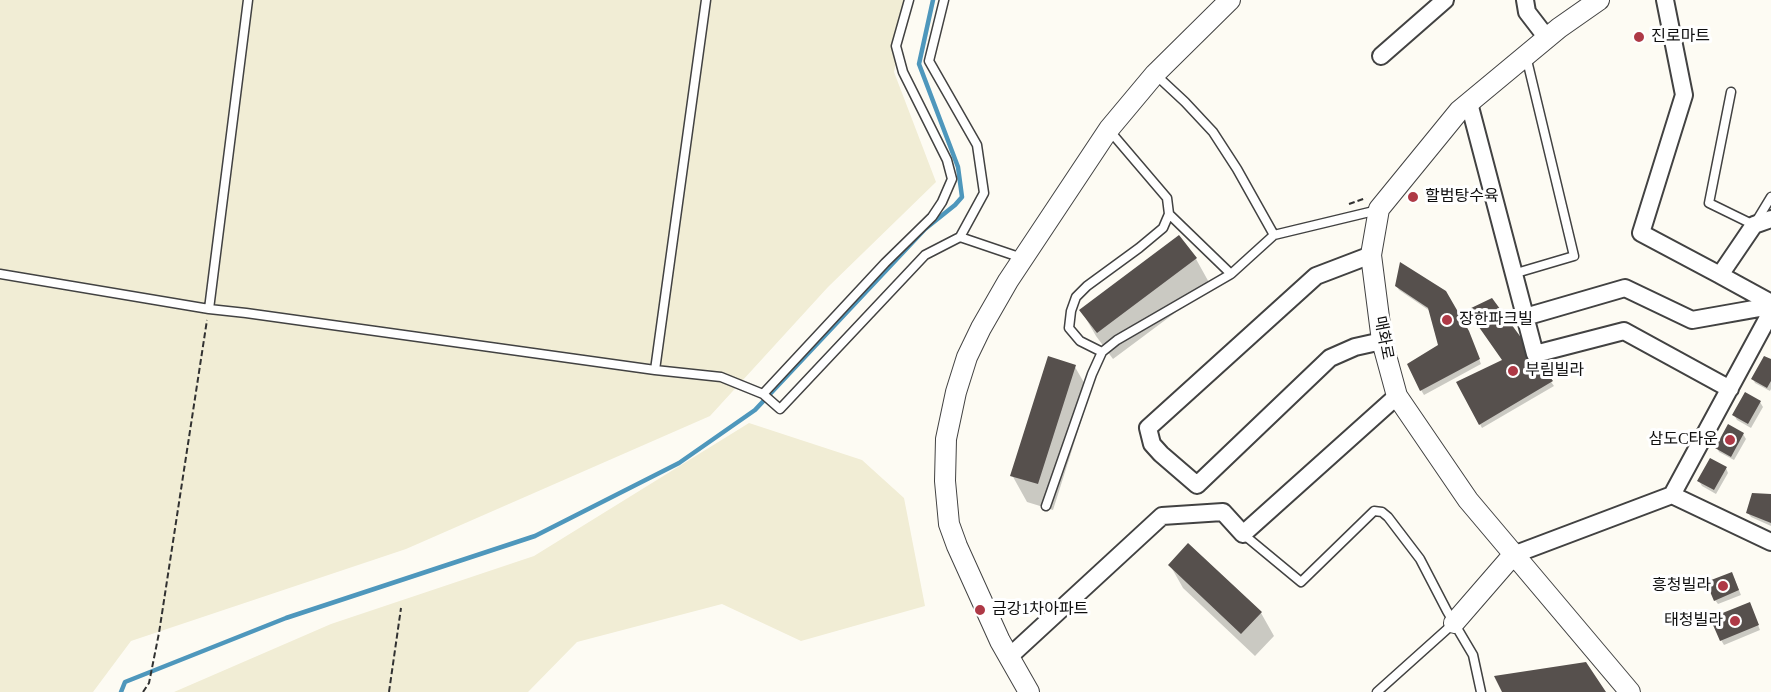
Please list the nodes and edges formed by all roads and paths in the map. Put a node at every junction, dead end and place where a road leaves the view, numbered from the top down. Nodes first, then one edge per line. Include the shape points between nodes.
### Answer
1 (248, 0) edge
2 (706, 0) edge
3 (909, 0) edge
4 (944, 0) edge
5 (1230, 0) edge
6 (1445, 0) edge
7 (1525, 0) edge
8 (1599, 0) edge
9 (1665, 0) edge
10 (1547, 39) junction
11 (1381, 56) dead end
12 (1526, 56) junction
13 (1155, 74) junction
14 (1731, 92) dead end
15 (1469, 104) junction
16 (1109, 129) junction
17 (1771, 197) edge
18 (1379, 209) junction
19 (1169, 214) junction
20 (1771, 219) edge
21 (1754, 225) junction
22 (1274, 235) junction
23 (960, 237) junction
24 (1371, 255) junction
25 (1023, 259) junction
26 (0, 274) edge
27 (1231, 274) junction
28 (1514, 274) junction
29 (1720, 275) junction
30 (1771, 304) edge
31 (209, 309) junction
32 (1771, 312) edge
33 (1525, 317) junction
34 (1382, 341) junction
35 (1102, 352) junction
36 (655, 370) junction
37 (1730, 388) junction
38 (763, 394) junction
39 (1398, 396) junction
40 (1672, 495) junction
41 (1046, 506) dead end
42 (1243, 534) junction
43 (1771, 542) edge
44 (1513, 555) junction
45 (401, 608) dead end
46 (1454, 623) junction
47 (1009, 657) junction
48 (143, 692) edge
49 (389, 692) edge
50 (1029, 692) edge
51 (1377, 692) edge
52 (1481, 692) edge
53 (1630, 692) edge

1 - 31 lane
2 - 36 lane
3 - 38 lane via 896,46 903,72 947,160 952,179 932,217
4 - 23 lane via 929,61 977,145 984,193
5 - 13 street
6 - 11 street
7 - 10 street via 1527,12
8 - 10 street, 매화로
9 - 29 street via 1684,95 1641,233
10 - 12 street, 매화로
12 - 15 street, 매화로
12 - 28 lane via 1574,256
13 - 16 street
13 - 22 lane via 1213,132
14 - 21 lane via 1709,203
15 - 18 street, 매화로
15 - 28 street
16 - 19 lane via 1167,198
16 - 25 street
17 - 21 lane
18 - 22 lane
18 - 24 street, 매화로
19 - 27 lane
19 - 35 lane via 1163,228 1076,297 1069,328 1080,340
20 - 21 street
21 - 29 street
22 - 27 lane
23 - 25 lane
23 - 38 lane via 925,255 780,409
24 - 34 street, 매화로
24 - 34 street via 1316,276 1148,428 1152,444 1197,485 1330,358
25 - 47 street via 967,357 946,439 949,524
26 - 31 lane
27 - 35 lane
28 - 33 street
29 - 30 street
30 - 33 street via 1692,320 1625,288
31 - 36 lane
31 - 48 path via 159,633 149,683
32 - 37 street
33 - 37 street via 1534,354 1624,331
34 - 39 street, 매화로
35 - 41 lane
36 - 38 lane via 721,377
37 - 40 street
39 - 42 street
39 - 44 street, 매화로 via 1468,500
40 - 43 street
40 - 44 street
42 - 46 lane via 1301,582 1374,511 1382,512 1420,559
42 - 47 street via 1223,512 1162,516
44 - 46 street
44 - 53 street, 매화로
45 - 49 path
46 - 51 lane
46 - 52 lane via 1473,655
47 - 50 street

